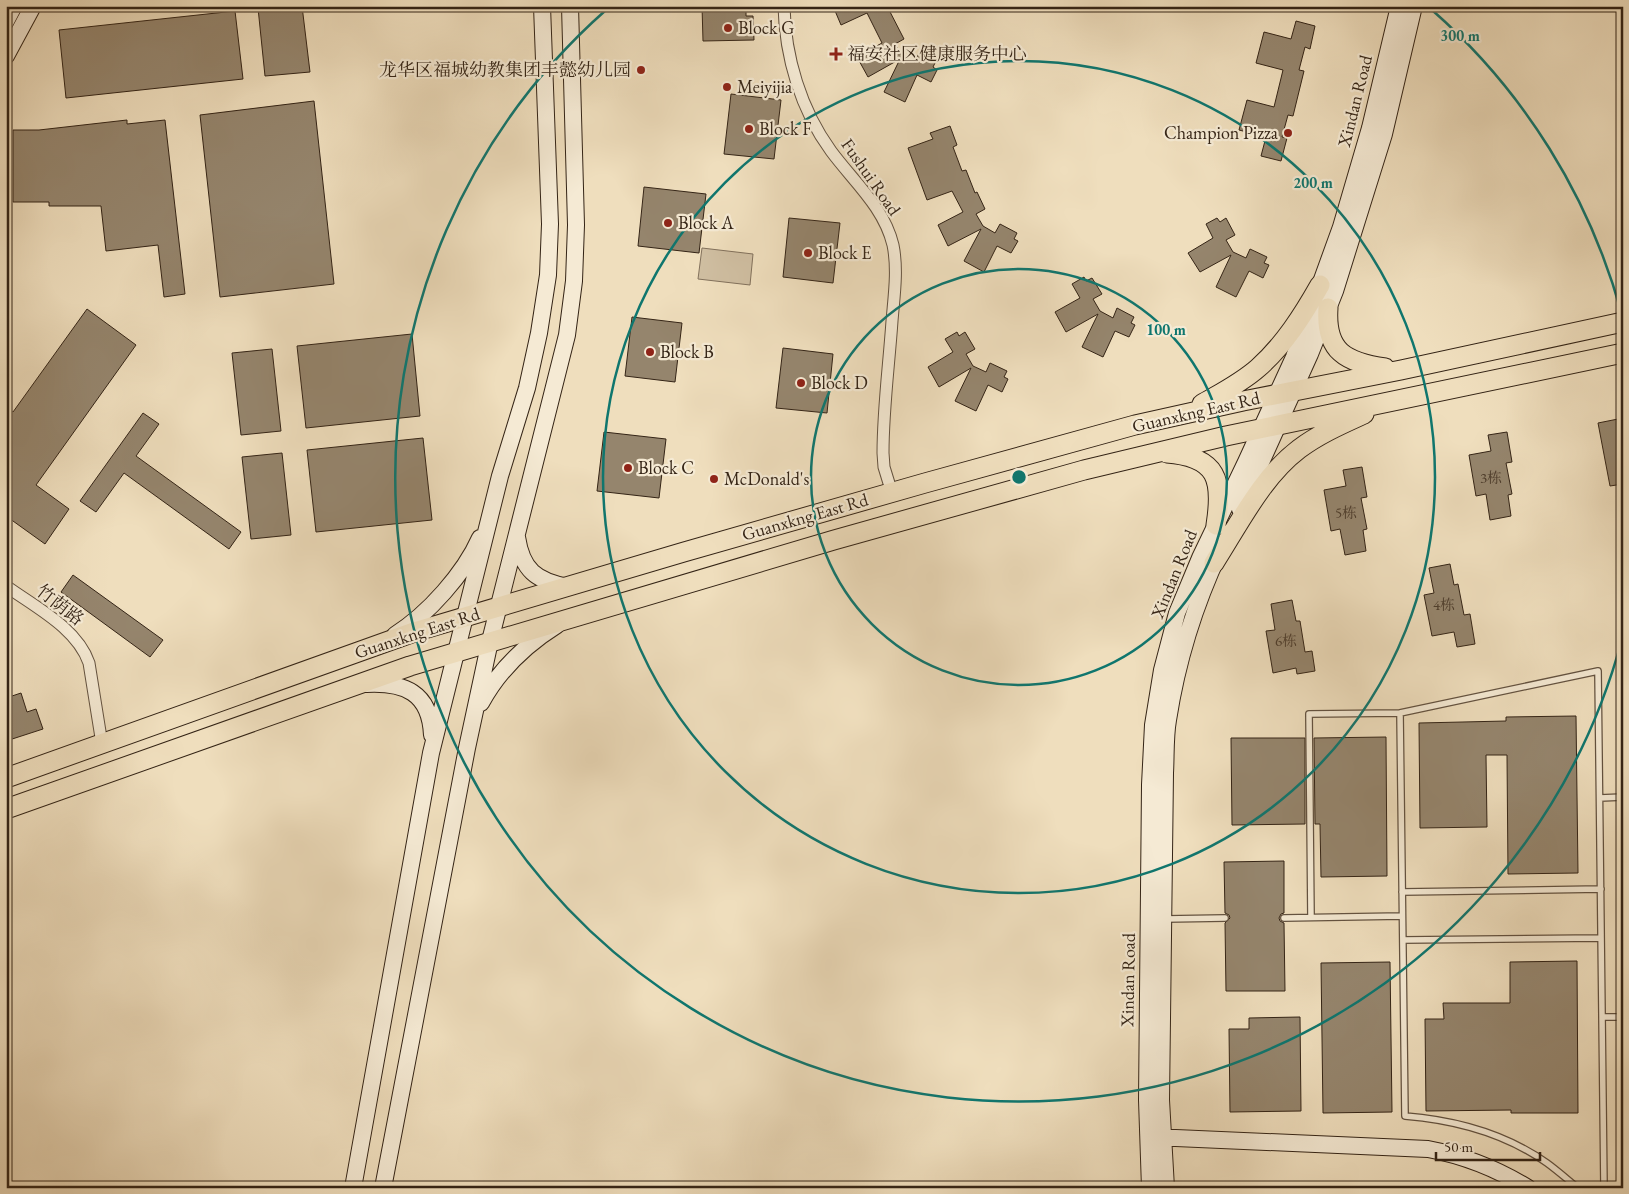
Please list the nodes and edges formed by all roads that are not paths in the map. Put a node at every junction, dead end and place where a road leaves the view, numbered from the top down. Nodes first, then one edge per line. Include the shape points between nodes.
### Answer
1 (14, 6) edge
2 (33, 6) edge
3 (542, 6) edge
4 (570, 6) edge
5 (784, 6) edge
6 (1399, 6) edge
7 (1414, 6) edge
8 (6, 21) edge
9 (6, 56) edge
10 (1320, 285) junction
11 (1328, 308) junction
12 (1623, 322) edge
13 (1623, 353) edge
14 (1401, 370) junction
15 (1286, 392) junction
16 (1398, 400) junction
17 (1180, 415) junction
18 (1270, 426) junction
19 (1158, 452) junction
20 (892, 493) junction
21 (491, 513) junction
22 (1216, 525) junction
23 (517, 536) junction
24 (1214, 563) junction
25 (6, 586) edge
26 (568, 586) junction
27 (499, 607) junction
28 (572, 617) junction
29 (466, 618) junction
30 (490, 641) junction
31 (383, 643) junction
32 (456, 652) junction
33 (358, 684) junction
34 (1400, 713) junction
35 (474, 716) junction
36 (102, 744) junction
37 (431, 753) junction
38 (6, 778) edge
39 (1600, 798) junction
40 (1623, 798) edge
41 (6, 809) edge
42 (1600, 889) junction
43 (1402, 892) junction
44 (1402, 916) junction
45 (1311, 917) junction
46 (1225, 918) dead end
47 (1284, 918) dead end
48 (1163, 919) junction
49 (1601, 938) junction
50 (1403, 940) junction
51 (1602, 1017) junction
52 (1623, 1017) edge
53 (1156, 1137) junction
54 (353, 1188) edge
55 (383, 1188) edge
56 (1150, 1188) edge
57 (1166, 1188) edge
58 (1528, 1188) edge
59 (1578, 1188) edge
60 (1604, 1188) edge

1 - 8 street
2 - 9 street
3 - 21 street via 550,224 548,275 527,388
4 - 23 street via 576,225 574,281 567,335
5 - 20 street, Fushui Road via 788,50 808,113 830,150 882,217 893,246 896,280 883,453
6 - 10 street, Xindan Road via 1370,128
7 - 11 street, Xindan Road via 1384,134
10 - 15 street, Xindan Road via 1294,357
10 - 17 main road via 1296,324 1258,368
11 - 14 main road via 1328,330 1342,355 1359,363
11 - 15 street, Xindan Road
12 - 14 main road, Guanxkng East Rd
13 - 16 main road, Guanxkng East Rd
14 - 15 main road, Guanxkng East Rd
15 - 17 main road, Guanxkng East Rd
15 - 18 street, Xindan Road
16 - 18 main road, Guanxkng East Rd
16 - 24 main road via 1314,439 1285,461 1254,501
17 - 20 main road, Guanxkng East Rd
18 - 19 main road, Guanxkng East Rd
18 - 22 street, Xindan Road
18 - 24 street, Xindan Road
19 - 22 main road via 1191,458 1212,470 1219,494
19 - 28 main road, Guanxkng East Rd via 842,537
20 - 26 main road, Guanxkng East Rd
21 - 29 street
21 - 31 street via 474,549 442,593 413,623
22 - 53 street, Xindan Road via 1177,613 1162,670 1153,725 1147,992
23 - 26 street via 521,555 531,572 547,581
23 - 27 street
24 - 48 street, Xindan Road via 1178,669 1168,721
25 - 36 street, 竹荫路 via 65,629 85,652
26 - 27 main road, Guanxkng East Rd
27 - 29 main road, Guanxkng East Rd
27 - 30 street
28 - 30 main road, Guanxkng East Rd
28 - 35 street via 518,654 494,683
29 - 31 main road, Guanxkng East Rd
29 - 32 street
30 - 32 main road, Guanxkng East Rd
30 - 35 street
31 - 36 main road, Guanxkng East Rd
32 - 33 main road, Guanxkng East Rd
32 - 37 street
33 - 37 street via 397,685 418,695 431,719
33 - 41 main road, Guanxkng East Rd
34 - 39 lane via 1598,671
34 - 43 lane
34 - 45 lane via 1309,714
35 - 55 street
36 - 38 main road, Guanxkng East Rd
37 - 54 street
39 - 40 lane
39 - 42 lane
42 - 43 lane
42 - 49 lane
43 - 44 lane
44 - 45 lane
44 - 50 lane
45 - 47 lane
46 - 48 lane
48 - 53 street, Xindan Road via 1161,1100
49 - 50 lane
49 - 51 lane
50 - 59 lane via 1405,1116 1432,1118 1481,1130 1548,1163
51 - 52 lane
51 - 60 lane
53 - 56 street, Xindan Road
53 - 57 street, Xindan Road
53 - 58 street via 1428,1149 1471,1159

